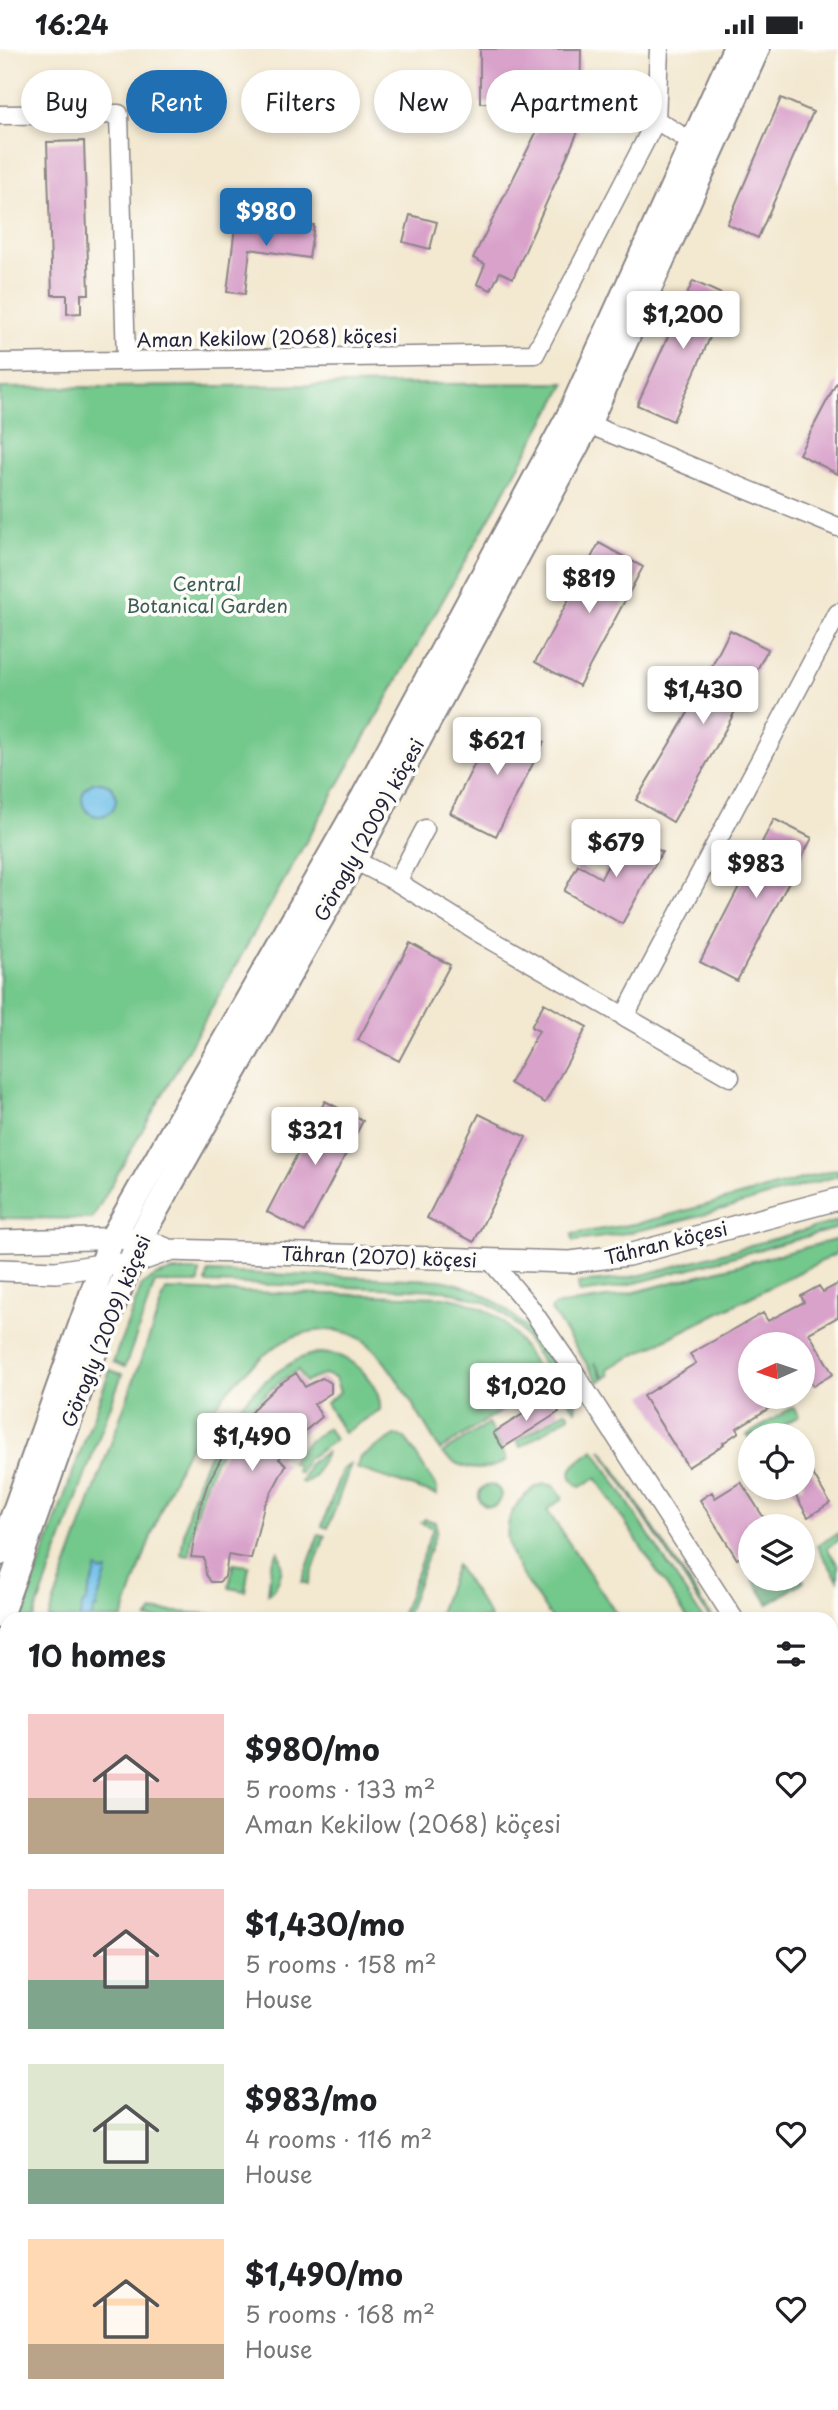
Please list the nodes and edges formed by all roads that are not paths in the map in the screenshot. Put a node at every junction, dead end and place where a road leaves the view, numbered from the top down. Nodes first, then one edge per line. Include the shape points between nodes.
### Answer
1 (659, 49) edge
2 (735, 49) edge
3 (757, 49) edge
4 (658, 70) edge
5 (0, 115) edge
6 (662, 124) edge
7 (649, 133) edge
8 (693, 143) junction
9 (126, 361) junction
10 (0, 363) edge
11 (588, 423) junction
12 (838, 527) edge
13 (838, 613) edge
14 (425, 829) dead end
15 (354, 860) junction
16 (397, 882) junction
17 (624, 1017) junction
18 (730, 1077) dead end
19 (838, 1199) edge
20 (112, 1238) junction
21 (140, 1238) junction
22 (0, 1241) edge
23 (169, 1250) junction
24 (491, 1261) junction
25 (130, 1264) junction
26 (101, 1265) junction
27 (0, 1270) edge
28 (0, 1553) edge
29 (1, 1612) edge
30 (729, 1612) edge

1 - 4 street
2 - 8 main road, Görogly (2009) köçesi
3 - 11 main road, Görogly (2009) köçesi
5 - 9 street via 119,114
6 - 8 street
7 - 9 street, Aman Kekilow (2068) köçesi via 535,354
8 - 20 main road, Görogly (2009) köçesi via 562,428 363,798
9 - 10 street, Aman Kekilow (2068) köçesi
11 - 12 street
11 - 15 main road, Görogly (2009) köçesi
13 - 17 street
14 - 16 street
15 - 16 street
15 - 21 main road, Görogly (2009) köçesi
16 - 17 street
17 - 18 street
19 - 24 street, Tähran köçesi via 628,1255 570,1262
20 - 21 street, Tähran (2070) köçesi
20 - 22 street, Tähran (2070) köçesi
20 - 26 main road, Görogly (2009) köçesi
21 - 23 street, Tähran (2070) köçesi
21 - 25 main road, Görogly (2009) köçesi
23 - 24 street, Tähran (2070) köçesi
23 - 25 street, Tähran (2070) köçesi
24 - 30 street, Tähran (2070) köçesi via 569,1364
25 - 26 street, Tähran (2070) köçesi
25 - 29 main road, Görogly (2009) köçesi
26 - 27 street, Tähran (2070) köçesi via 56,1272
26 - 28 main road, Görogly (2009) köçesi

